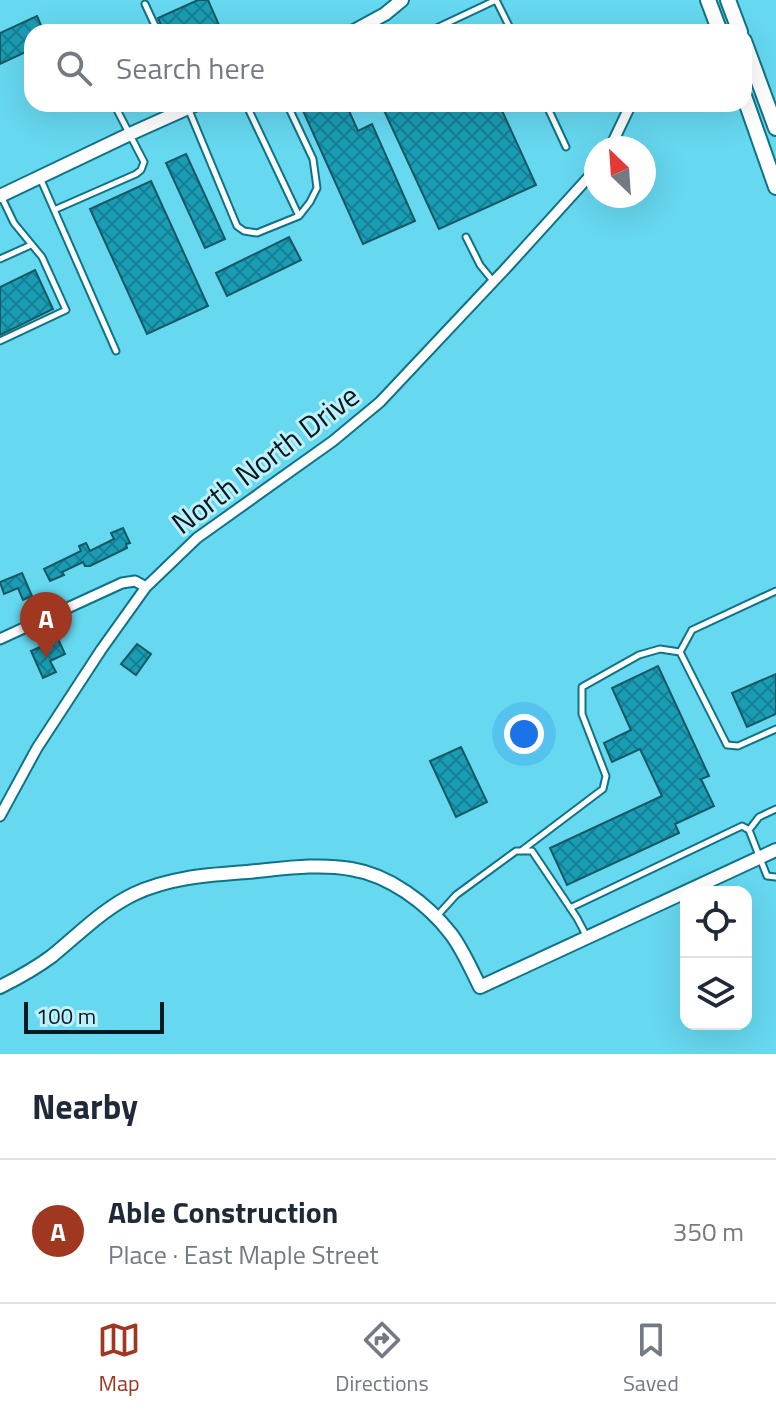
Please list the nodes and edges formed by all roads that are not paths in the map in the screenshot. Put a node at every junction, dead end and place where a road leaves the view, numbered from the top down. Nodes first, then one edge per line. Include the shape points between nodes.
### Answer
1 (402, 0) edge
2 (496, 0) edge
3 (708, 0) edge
4 (728, 0) edge
5 (145, 4) dead end
6 (154, 24) edge
7 (367, 24) edge
8 (445, 24) edge
9 (508, 24) edge
10 (717, 24) edge
11 (737, 24) edge
12 (752, 62) edge
13 (118, 112) edge
14 (178, 112) edge
15 (196, 112) edge
16 (250, 112) edge
17 (291, 112) edge
18 (550, 112) edge
19 (627, 112) edge
20 (750, 112) edge
21 (776, 127) edge
22 (130, 134) junction
23 (616, 136) edge
24 (566, 147) dead end
25 (40, 177) junction
26 (584, 182) edge
27 (776, 187) edge
28 (0, 195) edge
29 (54, 210) junction
30 (299, 216) junction
31 (466, 237) dead end
32 (31, 245) junction
33 (0, 259) edge
34 (494, 281) junction
35 (0, 341) edge
36 (116, 351) dead end
37 (146, 587) junction
38 (776, 591) edge
39 (0, 639) edge
40 (680, 652) junction
41 (776, 729) edge
42 (776, 809) edge
43 (0, 816) edge
44 (749, 830) junction
45 (776, 850) edge
46 (521, 851) junction
47 (760, 858) junction
48 (776, 877) edge
49 (570, 908) junction
50 (436, 917) junction
51 (587, 937) junction
52 (0, 987) edge

1 - 7 street
2 - 8 lane
2 - 9 lane
3 - 10 main road
4 - 11 main road
5 - 6 lane
12 - 21 main road
13 - 22 lane
14 - 22 street
15 - 30 lane via 237,226 257,233
16 - 30 lane
17 - 30 lane via 313,159 317,188
18 - 24 lane
19 - 23 street
20 - 27 main road
22 - 25 street
22 - 29 lane via 144,162 141,170
25 - 28 street
25 - 29 lane
26 - 34 street, North North Drive
28 - 32 lane
29 - 36 lane
31 - 34 lane
32 - 33 lane
32 - 35 lane via 66,310
34 - 37 street, North North Drive via 362,419 197,538
37 - 39 street via 135,581 122,583
37 - 43 street, North North Drive via 37,748
38 - 40 lane via 692,630
40 - 41 lane via 727,745 738,746
40 - 46 lane via 660,649 639,655 582,687 582,714 606,776 603,789
42 - 44 lane via 759,817
44 - 47 lane
44 - 49 lane via 742,826
45 - 47 street
46 - 49 lane via 532,851
46 - 50 lane via 456,895
47 - 48 lane via 767,876
47 - 51 street
49 - 51 lane
50 - 51 street via 480,987
50 - 52 street via 385,880 348,868 189,877 119,902 51,956

